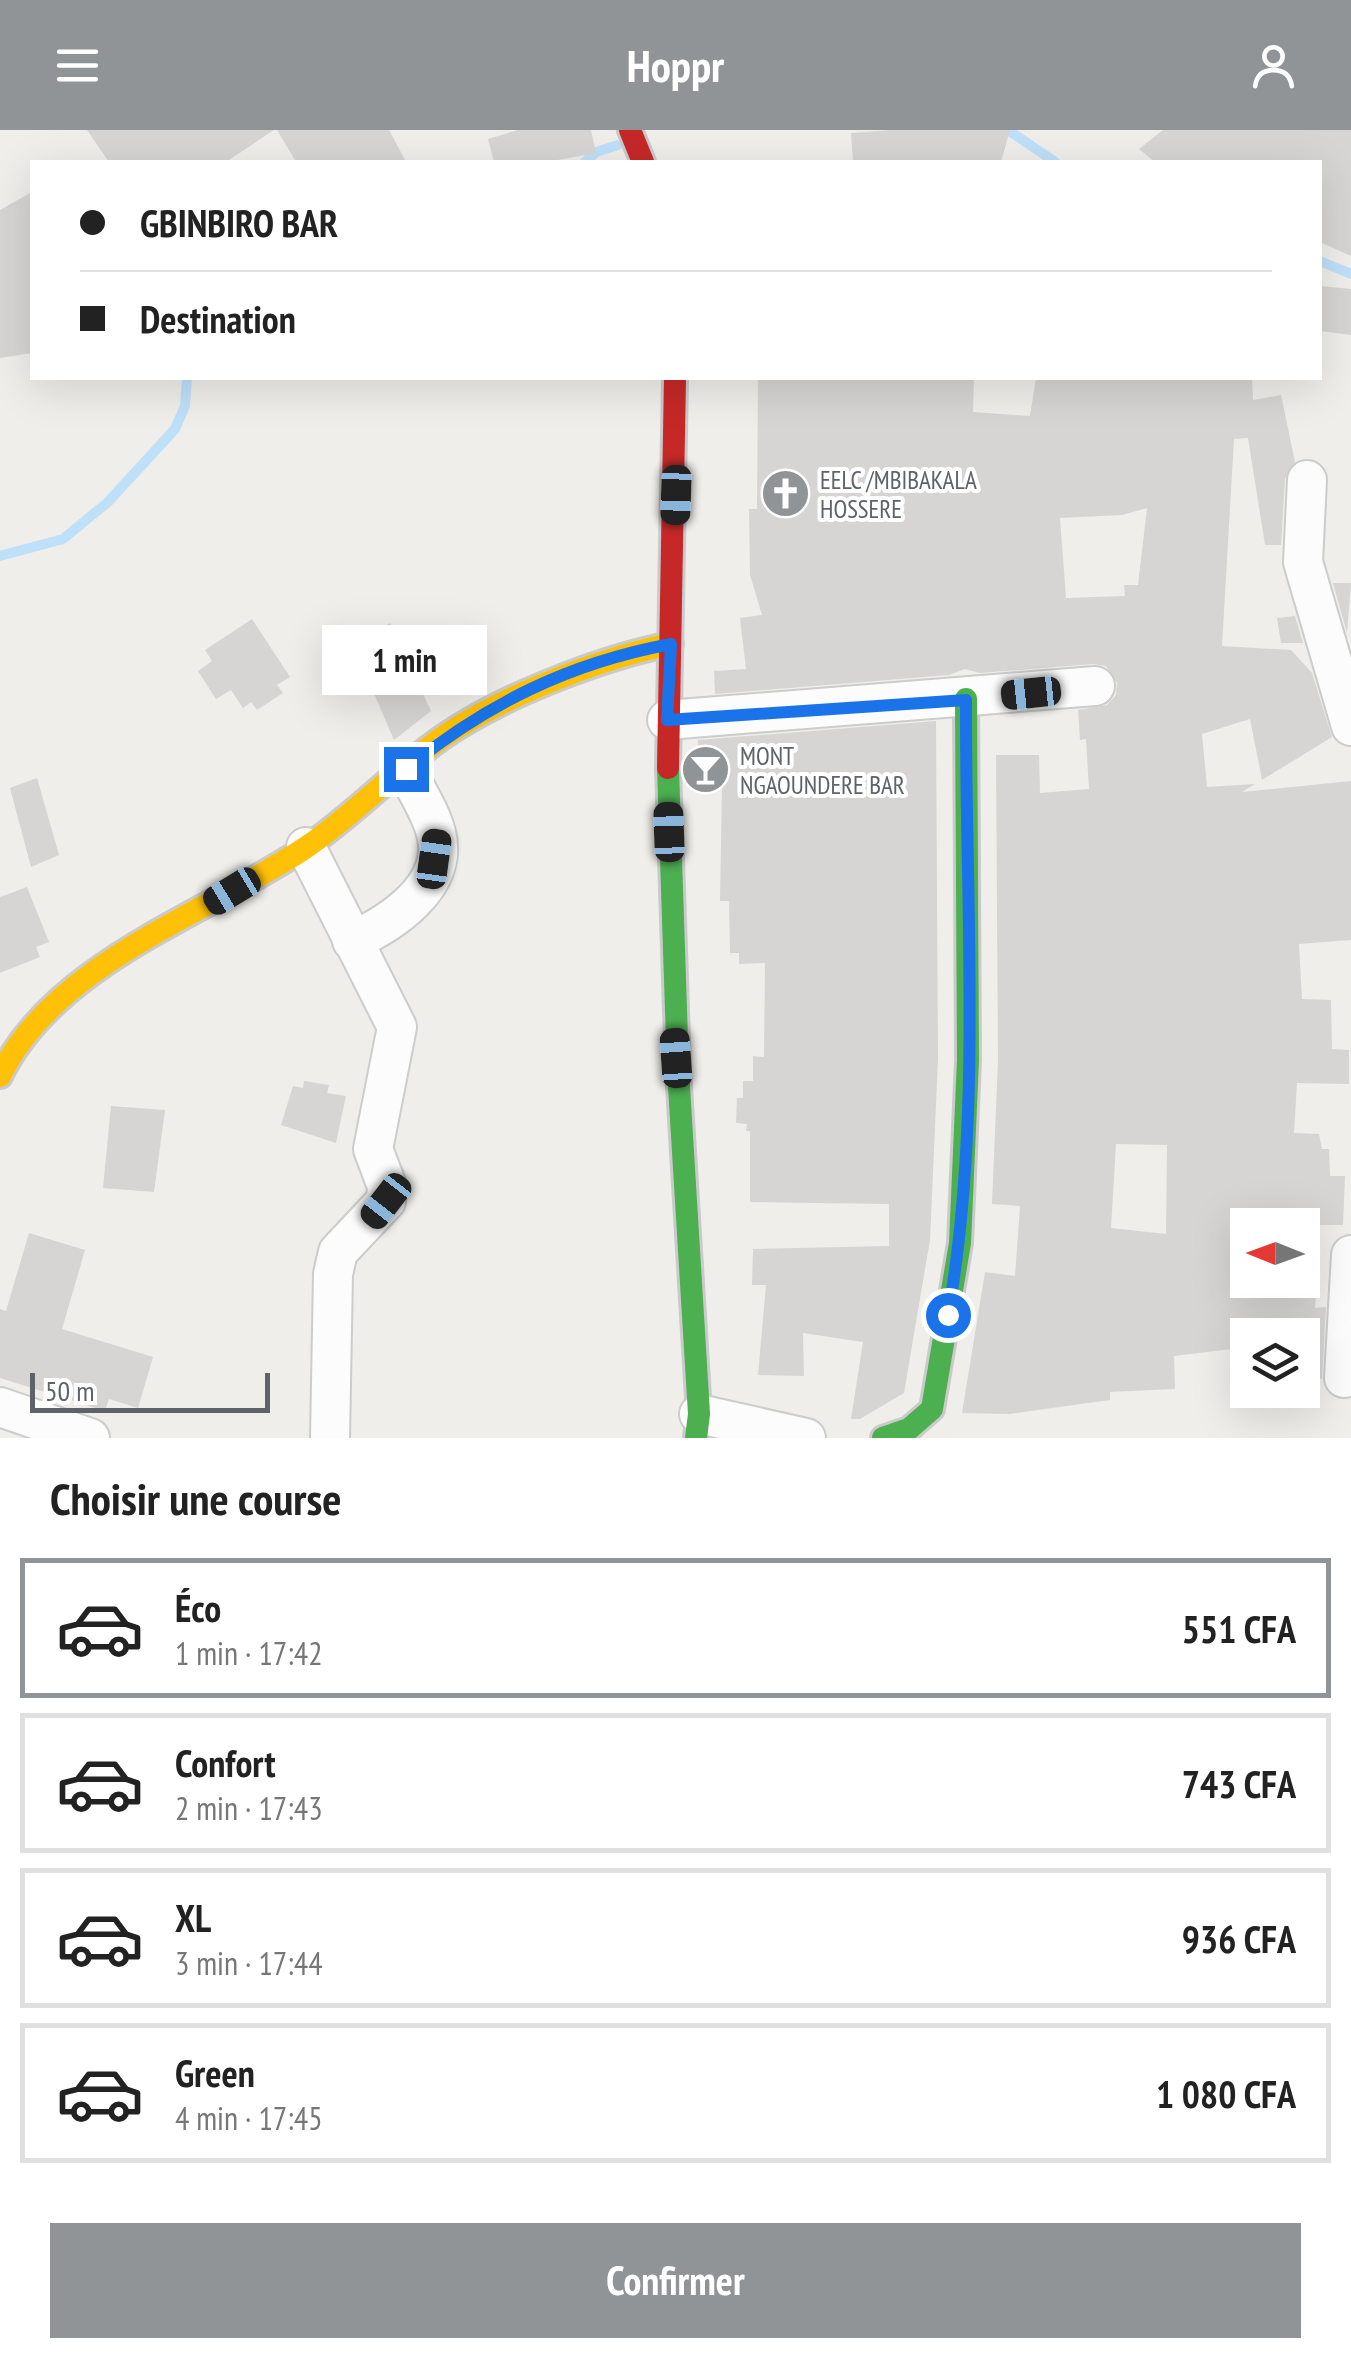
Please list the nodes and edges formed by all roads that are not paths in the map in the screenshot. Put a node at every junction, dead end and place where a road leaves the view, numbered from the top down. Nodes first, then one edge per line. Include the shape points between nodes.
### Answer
1 (630, 130) edge
2 (642, 160) edge
3 (675, 380) edge
4 (1307, 480) dead end
5 (671, 644) junction
6 (1095, 686) dead end
7 (966, 700) junction
8 (667, 720) junction
9 (1351, 726) edge
10 (406, 769) junction
11 (306, 847) junction
12 (352, 941) junction
13 (0, 1076) edge
14 (1351, 1255) edge
15 (1344, 1378) dead end
16 (0, 1407) edge
17 (698, 1426) edge
18 (90, 1438) edge
19 (330, 1438) edge
20 (806, 1438) edge
21 (884, 1438) edge

1 - 2 street
3 - 5 street
4 - 9 street via 1303,562
5 - 8 street
5 - 10 street via 611,656 558,677 460,726
6 - 7 street
7 - 8 street
7 - 21 street via 968,1060 960,1242 932,1409 909,1429
8 - 17 street via 673,1018
10 - 11 street
10 - 12 street via 438,836 431,882 386,926
11 - 12 street
11 - 13 street via 70,988 17,1041
12 - 19 street via 396,1026 372,1148 386,1201 338,1252 333,1274
14 - 15 street
16 - 18 street
17 - 20 street

